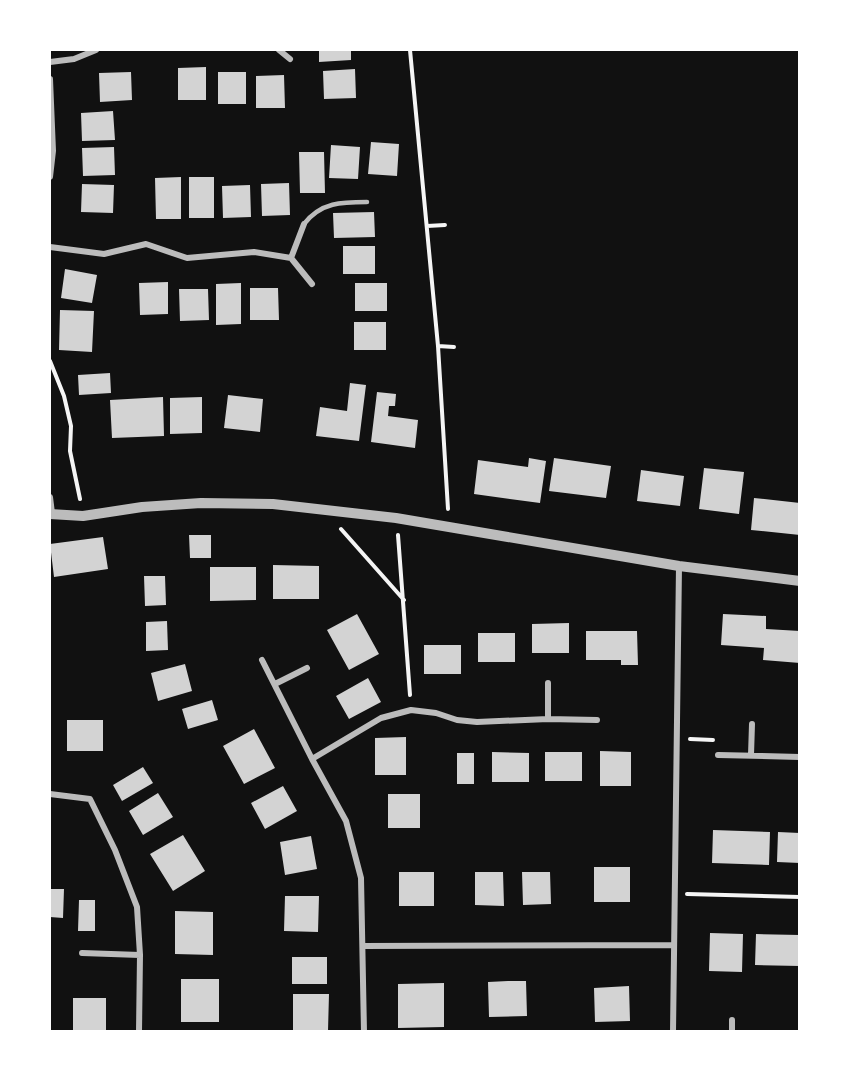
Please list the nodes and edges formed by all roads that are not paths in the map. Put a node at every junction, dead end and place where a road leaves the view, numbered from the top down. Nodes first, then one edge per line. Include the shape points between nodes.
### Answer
1 (96, 50) edge
2 (279, 50) edge
3 (290, 58) dead end
4 (50, 62) edge
5 (50, 79) edge
6 (50, 177) edge
7 (367, 202) dead end
8 (304, 224) joint
9 (50, 248) edge
10 (291, 258) junction
11 (312, 284) dead end
12 (50, 497) edge
13 (51, 513) edge
14 (679, 566) junction
15 (800, 581) edge
16 (262, 660) dead end
17 (307, 668) dead end
18 (548, 683) dead end
19 (275, 684) junction
20 (548, 719) junction
21 (597, 720) dead end
22 (752, 724) dead end
23 (718, 755) road end
24 (751, 755) junction
25 (800, 757) edge
26 (312, 759) junction
27 (50, 794) edge
28 (674, 945) junction
29 (363, 946) junction
30 (82, 953) dead end
31 (140, 955) junction
32 (732, 1020) dead end
33 (139, 1032) edge
34 (364, 1032) edge
35 (673, 1032) edge
36 (732, 1032) edge

1 - 4 street via 74,59
2 - 3 street
5 - 6 street
7 - 8 lane via 339,202 321,208
8 - 10 street
9 - 10 street via 104,254 146,244 187,258 254,252
10 - 11 street
12 - 13 street
13 - 14 street via 83,516 201,503 273,504 396,518
14 - 15 street
14 - 28 street
16 - 19 street
17 - 19 street
18 - 20 street
19 - 26 street
20 - 21 street
20 - 26 street via 477,722 411,710 381,718
22 - 24 street
23 - 24 street
24 - 25 street
26 - 29 street via 349,832 361,878
27 - 31 street via 90,799 115,850 136,907
28 - 29 street
28 - 35 street
29 - 34 street
30 - 31 street
31 - 33 street
32 - 36 street

